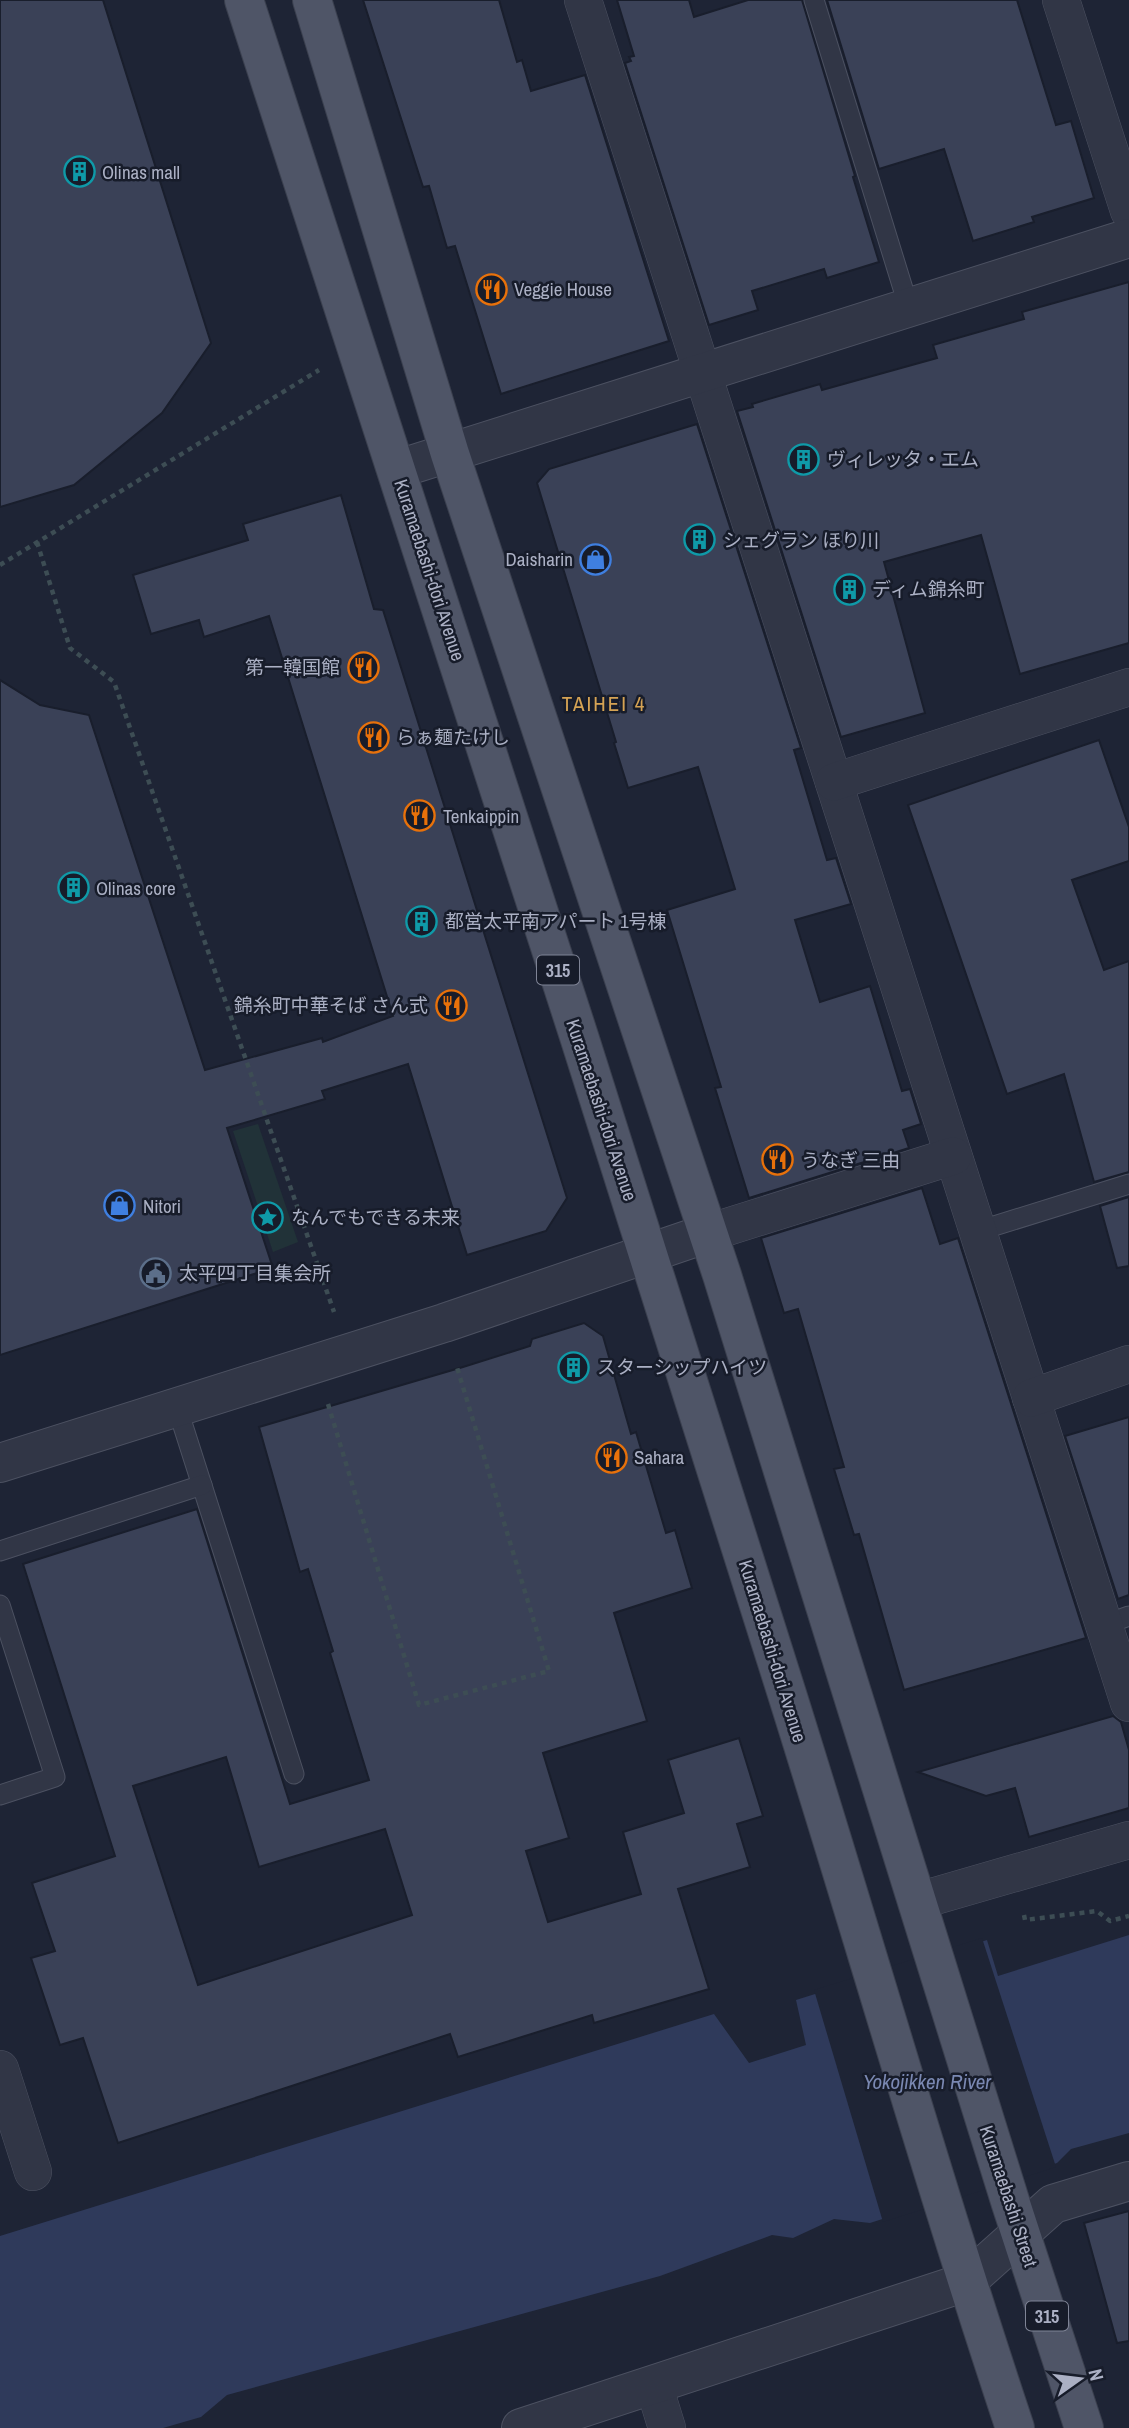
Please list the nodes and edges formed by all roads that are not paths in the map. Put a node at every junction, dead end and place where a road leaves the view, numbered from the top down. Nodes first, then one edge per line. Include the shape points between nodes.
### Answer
1 (244, 0) edge
2 (312, 0) edge
3 (583, 0) edge
4 (814, 0) edge
5 (1061, 0) edge
6 (1129, 211) edge
7 (1129, 239) edge
8 (909, 308) junction
9 (703, 373) junction
10 (450, 454) junction
11 (398, 469) junction
12 (1129, 687) edge
13 (834, 782) junction
14 (953, 1156) junction
15 (1129, 1184) edge
16 (978, 1231) junction
17 (708, 1233) junction
18 (648, 1254) junction
19 (1129, 1364) edge
20 (1031, 1398) junction
21 (177, 1407) junction
22 (0, 1463) edge
23 (202, 1485) junction
24 (0, 1551) edge
25 (0, 1605) edge
26 (1116, 1621) edge
27 (1129, 1703) edge
28 (294, 1774) dead end
29 (0, 1795) edge
30 (1129, 1840) edge
31 (921, 1912) junction
32 (0, 2069) edge
33 (33, 2172) dead end
34 (1129, 2181) edge
35 (1015, 2219) junction
36 (966, 2282) junction
37 (654, 2386) junction
38 (521, 2428) edge
39 (667, 2428) edge
40 (1015, 2428) edge
41 (1084, 2428) edge

1 - 11 main road, Kuramaebashi-dori Avenue / 315
2 - 10 main road, 315
3 - 9 street
4 - 8 lane
5 - 6 street
7 - 8 street
8 - 9 street
9 - 10 street
9 - 13 street
10 - 11 street
10 - 17 main road, 315
11 - 18 main road, Kuramaebashi-dori Avenue / 315
12 - 13 street
13 - 14 street
14 - 16 street
14 - 17 street
15 - 16 lane
16 - 20 street
17 - 18 street
17 - 31 main road, 315
18 - 21 street
18 - 36 main road, Kuramaebashi-dori Avenue / 315
19 - 20 street
20 - 26 street
21 - 22 street
21 - 23 lane
23 - 24 lane
23 - 28 lane
25 - 29 lane via 55,1777
26 - 27 street
30 - 31 street
31 - 35 main road, Kuramaebashi Street / 315
32 - 33 street
34 - 35 street
35 - 36 street
35 - 41 main road, Kuramaebashi Street / 315
36 - 37 street
36 - 40 main road, 315
37 - 38 street
37 - 39 street

